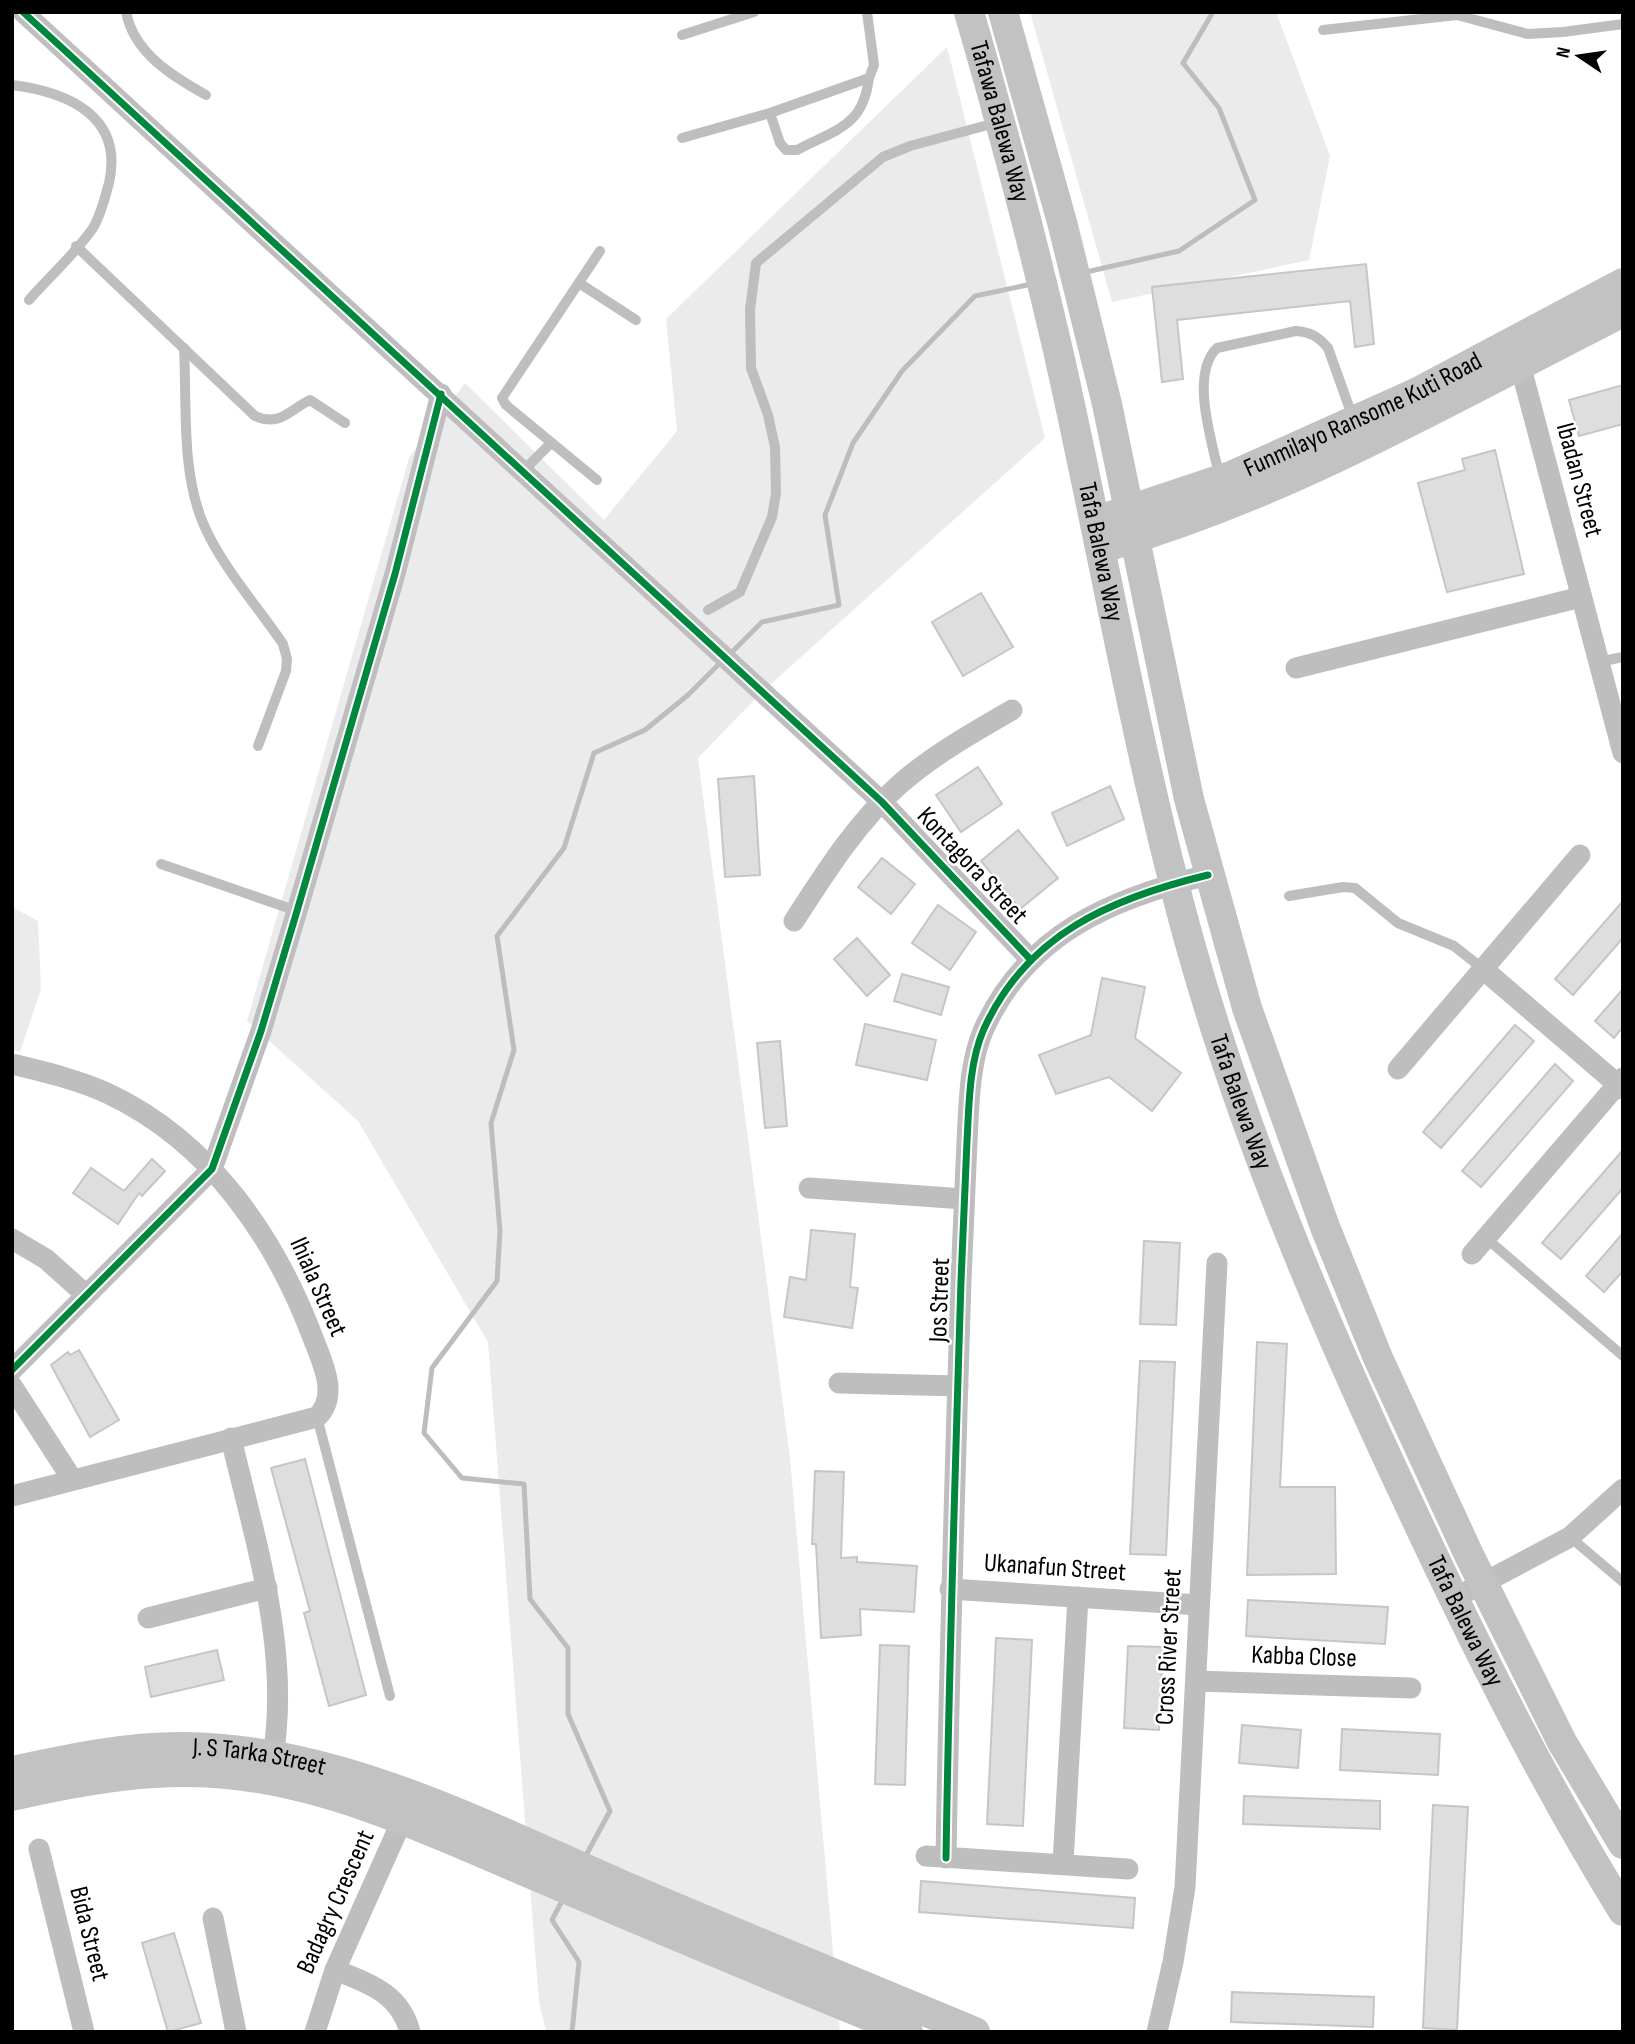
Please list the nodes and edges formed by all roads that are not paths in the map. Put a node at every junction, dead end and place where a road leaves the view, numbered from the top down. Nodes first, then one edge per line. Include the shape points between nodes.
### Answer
1 (23, 12) edge
2 (125, 12) edge
3 (754, 12) edge
4 (867, 12) edge
5 (969, 12) edge
6 (1003, 12) edge
7 (1623, 24) edge
8 (1323, 30) dead end
9 (682, 35) dead end
10 (869, 78) junction
11 (12, 85) edge
12 (206, 95) dead end
13 (770, 113) junction
14 (999, 122) junction
15 (682, 138) dead end
16 (1062, 222) joint
17 (1028, 231) joint
18 (76, 246) junction
19 (600, 251) dead end
20 (579, 283) junction
21 (1623, 283) edge
22 (29, 300) dead end
23 (1623, 312) edge
24 (636, 320) dead end
25 (184, 348) junction
26 (1517, 354) junction
27 (441, 394) junction
28 (1354, 421) junction
29 (345, 423) dead end
30 (551, 443) junction
31 (524, 470) junction
32 (597, 480) dead end
33 (1220, 480) junction
34 (1130, 525) junction
35 (1095, 535) junction
36 (1581, 597) junction
37 (708, 610) dead end
38 (1623, 657) edge
39 (1598, 662) junction
40 (1296, 668) dead end
41 (1012, 710) dead end
42 (258, 746) dead end
43 (1623, 753) edge
44 (882, 802) junction
45 (1580, 855) dead end
46 (161, 864) dead end
47 (1208, 875) junction
48 (1174, 883) junction
49 (1289, 896) dead end
50 (297, 911) junction
51 (794, 921) dead end
52 (1031, 960) junction
53 (1483, 970) junction
54 (12, 1064) edge
55 (1398, 1069) dead end
56 (1621, 1084) edge
57 (212, 1169) junction
58 (809, 1188) dead end
59 (964, 1199) junction
60 (12, 1239) edge
61 (1479, 1246) joint
62 (1217, 1263) dead end
63 (85, 1294) junction
64 (1623, 1356) edge
65 (12, 1370) edge
66 (839, 1383) dead end
67 (12, 1386) edge
68 (958, 1386) junction
69 (317, 1417) junction
70 (231, 1438) junction
71 (72, 1479) junction
72 (1623, 1489) edge
73 (12, 1496) edge
74 (1570, 1537) junction
75 (1623, 1582) edge
76 (1484, 1583) junction
77 (267, 1588) junction
78 (950, 1589) junction
79 (1078, 1597) junction
80 (1453, 1599) junction
81 (1199, 1605) junction
82 (148, 1618) dead end
83 (1196, 1681) junction
84 (1411, 1688) dead end
85 (390, 1696) dead end
86 (272, 1768) junction
87 (12, 1771) edge
88 (12, 1796) edge
89 (408, 1808) junction
90 (1623, 1844) edge
91 (39, 1849) dead end
92 (1063, 1863) junction
93 (1128, 1869) dead end
94 (1623, 1911) edge
95 (213, 1918) dead end
96 (718, 1940) junction
97 (335, 1970) junction
98 (84, 2032) edge
99 (236, 2032) edge
100 (315, 2032) edge
101 (410, 2032) edge
102 (908, 2032) edge
103 (975, 2032) edge
104 (1157, 2032) edge

1 - 27 street, Kontagora Street
2 - 12 lane via 129,32 167,73
3 - 9 lane
4 - 10 lane via 874,65
5 - 14 main road, Tafawa Balewa Way
6 - 16 main road, Tafawa Balewa Way
7 - 8 lane via 1528,34 1457,15
10 - 13 lane
10 - 13 lane via 864,107 854,119 797,150 786,150 780,143
11 - 18 lane via 73,101 108,134 112,171 105,200 94,227
13 - 15 lane
14 - 17 main road, Tafawa Balewa Way
14 - 37 lane via 883,157 756,263 750,310 751,368 772,436 776,493 772,517 740,592
16 - 34 main road, Tafa Balewa Way
17 - 35 main road, Tafa Balewa Way
18 - 22 lane
18 - 25 lane
19 - 20 lane
20 - 24 lane
20 - 30 lane via 502,398
21 - 26 main road, Funmilayo Ransome Kuti Road
23 - 26 main road, Funmilayo Ransome Kuti Road
25 - 29 lane via 255,416 267,422 283,419 310,400
25 - 42 lane via 191,477 198,508 212,540 283,644 287,659
26 - 28 main road, Funmilayo Ransome Kuti Road
26 - 34 main road, Funmilayo Ransome Kuti Road via 1352,452 1232,503
26 - 36 street, Ibadan Street
27 - 31 street, Kontagora Street
27 - 50 street via 395,574
28 - 33 main road, Funmilayo Ransome Kuti Road
28 - 33 lane via 1328,348 1308,332 1217,348 1209,356 1202,382
30 - 31 lane
30 - 32 lane
31 - 44 street, Kontagora Street
33 - 34 main road, Funmilayo Ransome Kuti Road
34 - 35 main road, Funmilayo Ransome Kuti Road
34 - 47 main road, Tafa Balewa Way
35 - 48 main road, Tafa Balewa Way
36 - 39 street, Ibadan Street
36 - 40 street
38 - 39 lane
39 - 43 street, Ibadan Street
41 - 44 street via 925,765
44 - 51 street via 830,866
44 - 52 street, Kontagora Street
45 - 53 street
46 - 50 lane
47 - 48 street, Jos Street
47 - 76 main road, Tafa Balewa Way via 1247,1008 1325,1227 1378,1358
48 - 52 street, Jos Street via 1109,905 1066,929
48 - 80 main road, Tafa Balewa Way via 1215,1024 1281,1204 1345,1368
49 - 53 lane via 1355,888 1398,923 1454,946
50 - 57 street
52 - 59 street, Jos Street via 983,1032 974,1067
53 - 55 street
53 - 56 street
54 - 57 street, Ihiala Street via 109,1094 183,1143
56 - 61 street
57 - 63 street
57 - 69 street, Ihiala Street via 279,1259 296,1293 330,1394 327,1408
58 - 59 street
59 - 68 street, Jos Street
60 - 63 street via 46,1259
61 - 64 lane
62 - 81 street, Cross River Street
63 - 65 street
66 - 68 street
67 - 71 street
68 - 78 street, Jos Street
69 - 70 street
69 - 85 lane
70 - 71 street
70 - 77 street
71 - 73 street
72 - 74 street
74 - 75 lane
74 - 76 street
76 - 80 street
76 - 90 main road, Tafa Balewa Way via 1562,1742
77 - 82 street
77 - 86 street via 277,1672
78 - 79 street, Ukanafun Street
78 - 92 street, Jos Street via 936,1857
79 - 81 street, Ukanafun Street
79 - 92 street
80 - 94 main road, Tafa Balewa Way via 1504,1702
81 - 83 street, Cross River Street
83 - 84 street, Kabba Close
83 - 104 street, Cross River Street via 1185,1887
86 - 87 main road, J. S Tarka Street via 185,1747
86 - 88 main road, J. S Tarka Street via 227,1774 144,1774
86 - 89 main road, J. S Tarka Street
89 - 96 main road, J. S Tarka Street
89 - 97 street, Badagry Crescent
91 - 98 street, Bida Street
92 - 93 street
95 - 99 street
96 - 102 main road
96 - 103 main road
97 - 100 street, Badagry Crescent
97 - 101 street via 378,1987 394,2000

